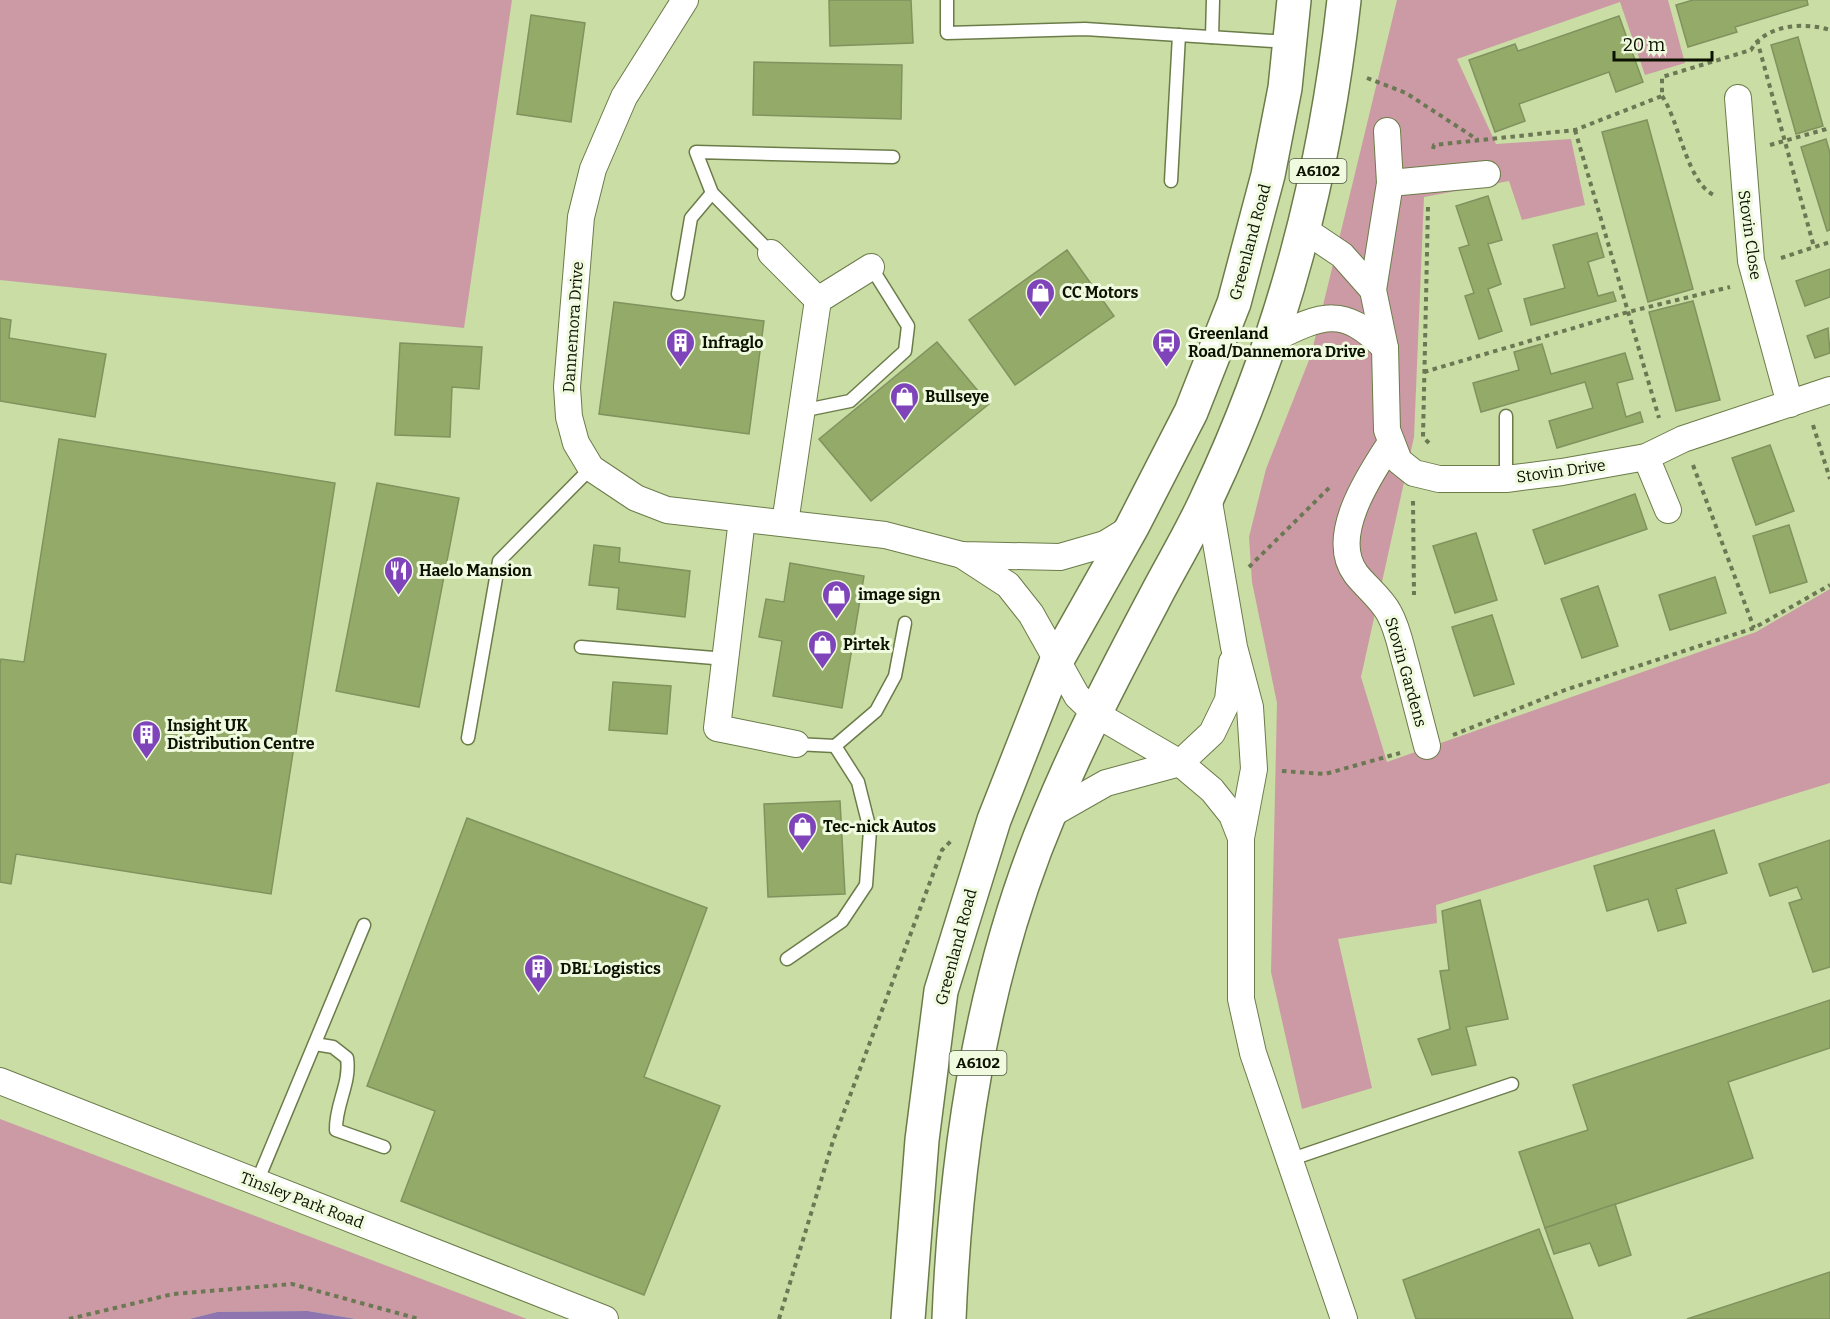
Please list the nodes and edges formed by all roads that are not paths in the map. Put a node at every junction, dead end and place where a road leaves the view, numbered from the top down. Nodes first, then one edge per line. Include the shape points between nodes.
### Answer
1 (947, 0) edge
2 (1213, 0) edge
3 (1294, 0) edge
4 (1344, 0) edge
5 (684, 1) edge
6 (1179, 35) junction
7 (1212, 37) junction
8 (1290, 43) junction
9 (1738, 98) dead end
10 (1388, 130) dead end
11 (893, 157) dead end
12 (1487, 174) dead end
13 (1171, 182) dead end
14 (1390, 183) junction
15 (712, 193) junction
16 (1305, 230) junction
17 (771, 253) joint
18 (871, 267) joint
19 (1373, 290) junction
20 (678, 294) dead end
21 (818, 300) junction
22 (1274, 339) junction
23 (1385, 348) junction
24 (1830, 390) edge
25 (1797, 401) junction
26 (801, 411) junction
27 (1506, 416) dead end
28 (1390, 444) junction
29 (1666, 448) junction
30 (591, 468) junction
31 (1506, 479) junction
32 (1208, 496) junction
33 (1668, 510) dead end
34 (742, 519) junction
35 (785, 523) junction
36 (1132, 527) junction
37 (962, 555) junction
38 (905, 623) dead end
39 (581, 647) dead end
40 (1234, 647) junction
41 (726, 660) junction
42 (1058, 660) junction
43 (1096, 714) junction
44 (468, 738) dead end
45 (796, 744) joint
46 (836, 746) junction
47 (1427, 746) road end
48 (1180, 763) junction
49 (1048, 816) junction
50 (1241, 838) junction
51 (364, 925) dead end
52 (787, 959) dead end
53 (315, 1044) junction
54 (0, 1081) edge
55 (1512, 1084) dead end
56 (384, 1147) dead end
57 (1289, 1160) junction
58 (257, 1182) junction
59 (605, 1319) edge
60 (908, 1319) edge
61 (949, 1319) edge
62 (1344, 1319) edge

1 - 6 lane via 947,33 1085,29
2 - 7 lane
3 - 8 main road, Greenland Road / A6102
4 - 16 main road, A6102 via 1337,67
5 - 30 street, Dannemora Drive via 624,97 593,169 581,217 567,387 576,443
6 - 7 lane
6 - 13 lane
7 - 8 lane
8 - 36 main road, Greenland Road / A6102 via 1269,175 1234,303 1191,412
9 - 25 street, Stovin Close via 1744,206 1753,271
10 - 14 street
11 - 15 lane via 696,152
12 - 14 street
14 - 19 street
15 - 17 lane
15 - 20 lane via 691,218
16 - 19 street via 1342,255
16 - 22 main road, A6102
17 - 21 street
18 - 21 street
18 - 26 lane via 908,326 905,351 850,401
19 - 23 street
21 - 26 street
22 - 23 street via 1321,319 1344,318 1366,329
22 - 32 main road, A6102
23 - 28 street via 1385,406
24 - 25 street, Stovin Drive
25 - 29 street, Stovin Drive
26 - 35 street
27 - 31 lane
28 - 31 street, Stovin Drive via 1399,461 1414,473 1439,479
28 - 47 street, Stovin Gardens via 1352,511 1347,557 1355,573 1389,612
29 - 31 street, Stovin Drive via 1562,472
29 - 33 street
30 - 34 street, Dannemora Drive via 636,498 667,510
30 - 44 lane via 499,561
32 - 40 street
32 - 43 main road, A6102
34 - 35 street, Dannemora Drive
34 - 41 street
35 - 37 street, Dannemora Drive via 885,535
36 - 37 street, Dannemora Drive via 1106,544 1060,557
36 - 42 main road, Greenland Road / A6102
37 - 42 street, Dannemora Drive via 1008,585 1031,614
38 - 46 lane via 895,676 876,711
39 - 41 lane
40 - 48 street via 1228,700 1212,733
40 - 50 street via 1250,707 1254,769
41 - 45 street via 717,728
42 - 43 street via 1077,696
42 - 60 main road, Greenland Road / A6102 via 994,820 941,991 922,1140
43 - 48 street
43 - 49 main road, A6102
45 - 46 lane
46 - 52 lane via 858,782 870,830 866,885 842,921
48 - 49 street via 1106,783
48 - 50 street via 1212,790 1232,815
49 - 61 main road, A6102 via 1003,944 965,1126
50 - 57 street via 1241,999 1253,1053
51 - 53 lane
53 - 56 lane via 333,1047 346,1058 348,1077 336,1130
53 - 58 lane
54 - 58 street, Tinsley Park Road
55 - 57 lane
57 - 62 street
58 - 59 street, Tinsley Park Road

